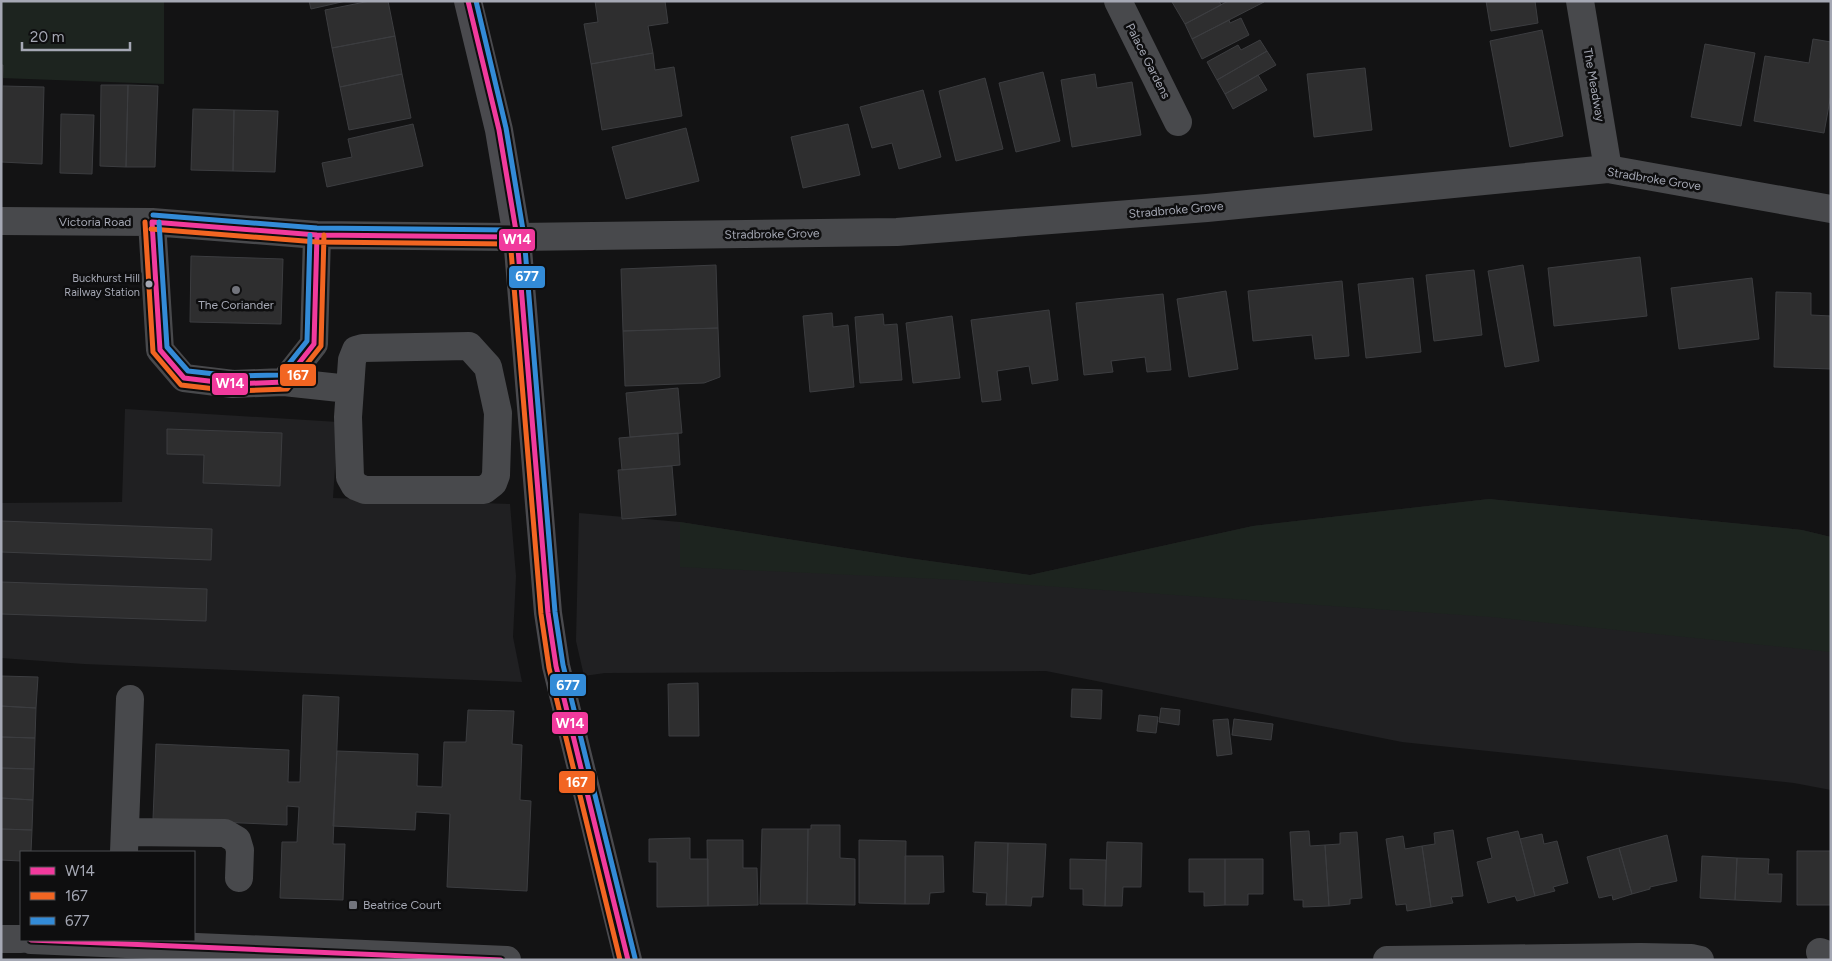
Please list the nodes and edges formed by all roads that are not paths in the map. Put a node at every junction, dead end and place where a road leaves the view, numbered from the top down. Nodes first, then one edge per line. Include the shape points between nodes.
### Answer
1 (468, 1) edge
2 (1118, 1) edge
3 (1580, 1) edge
4 (1178, 122) dead end
5 (1608, 169) junction
6 (1831, 210) edge
7 (1, 221) edge
8 (152, 222) junction
9 (317, 235) junction
10 (518, 238) junction
11 (284, 382) junction
12 (349, 389) junction
13 (130, 699) dead end
14 (124, 842) edge
15 (239, 878) dead end
16 (1, 939) edge
17 (20, 939) edge
18 (120, 941) edge
19 (287, 955) edge
20 (507, 960) edge
21 (628, 960) edge
22 (1387, 960) edge
23 (1700, 960) edge

1 - 10 main road via 499,130
2 - 4 street, Palace Gardens
3 - 5 street, The Meadway
5 - 6 street, Stradbroke Grove
5 - 10 street, Stradbroke Grove via 1207,208 897,232
7 - 8 street, Victoria Road
8 - 9 street, Victoria Road
8 - 11 street via 160,350 184,378 233,384
9 - 10 street, Victoria Road
9 - 11 street via 314,344
10 - 21 main road via 548,613 556,666
11 - 12 street
12 - 12 street via 350,477 355,486 365,490 484,490 493,483 498,414 488,367 469,346 356,350
13 - 14 street
14 - 15 street via 225,833 237,840
16 - 17 street
18 - 19 street
19 - 20 street
22 - 23 street via 1641,957

